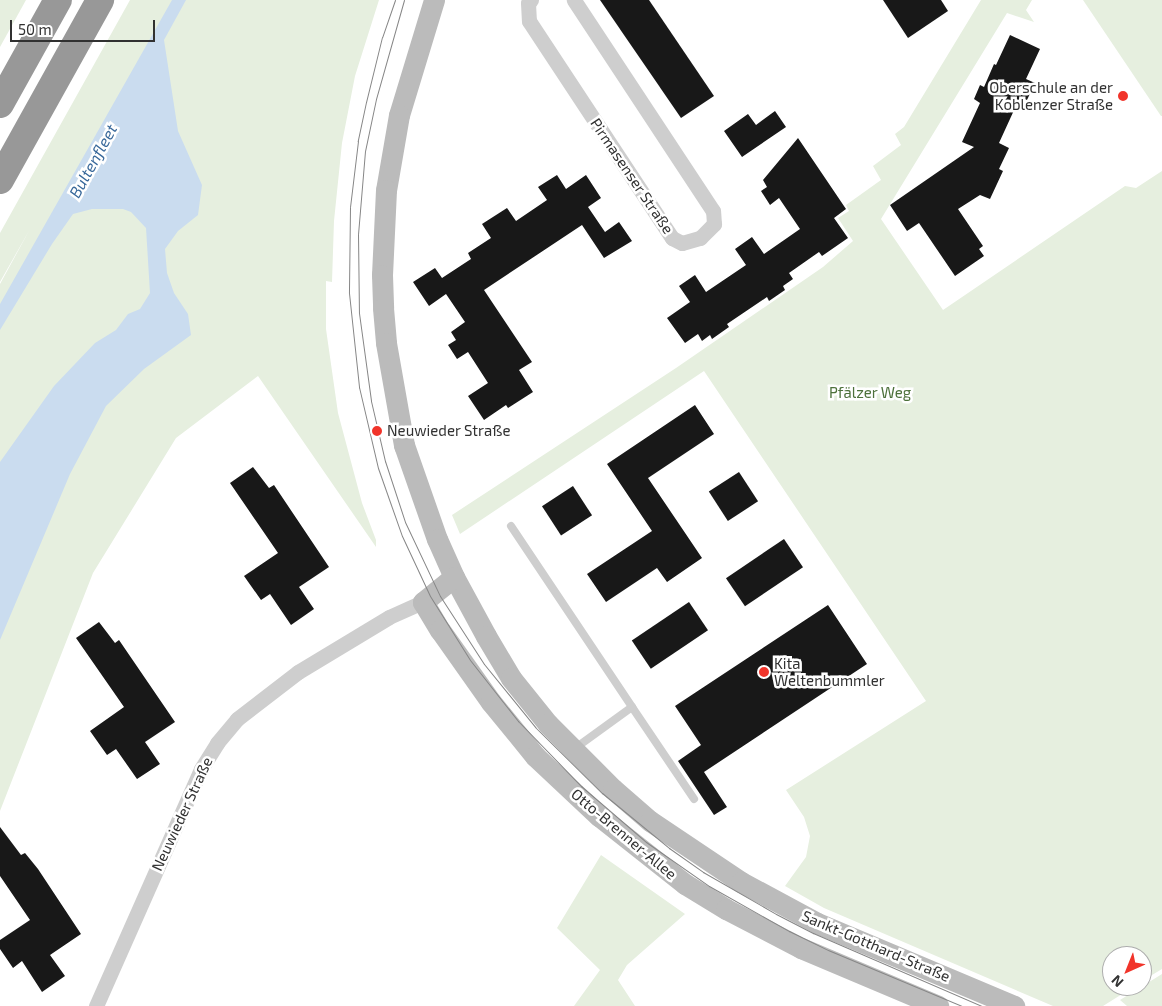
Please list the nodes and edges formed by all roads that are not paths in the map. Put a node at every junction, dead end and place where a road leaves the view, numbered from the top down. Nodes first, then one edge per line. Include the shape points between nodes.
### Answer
1 (58, 0) edge
2 (100, 0) edge
3 (434, 0) edge
4 (531, 0) edge
5 (574, 0) edge
6 (0, 104) edge
7 (0, 180) edge
8 (511, 526) dead end
9 (454, 577) junction
10 (423, 602) junction
11 (632, 707) junction
12 (573, 750) junction
13 (694, 799) dead end
14 (741, 882) joint
15 (872, 978) joint
16 (96, 1006) edge
17 (938, 1006) edge
18 (1014, 1006) edge

1 - 6 highway
2 - 7 highway
3 - 9 street, Otto-Brenner-Allee via 394,143 386,190 382,292 386,343 404,445
4 - 5 street, Pirmasenser Straße via 528,3 529,21 672,238 682,243 700,238 714,224 713,211
8 - 11 lane
9 - 10 street
9 - 12 street, Otto-Brenner-Allee via 511,678
10 - 15 street, Otto-Brenner-Allee via 491,702 535,756 599,816 685,884 719,905 801,948
10 - 16 street, Neuwieder Straße via 389,617 298,672 237,719 217,743 198,777
11 - 12 lane
11 - 13 lane
12 - 14 street, Otto-Brenner-Allee via 650,821
14 - 18 street, Sankt-Gotthard-Straße via 817,923
15 - 17 street, Sankt-Gotthard-Straße

